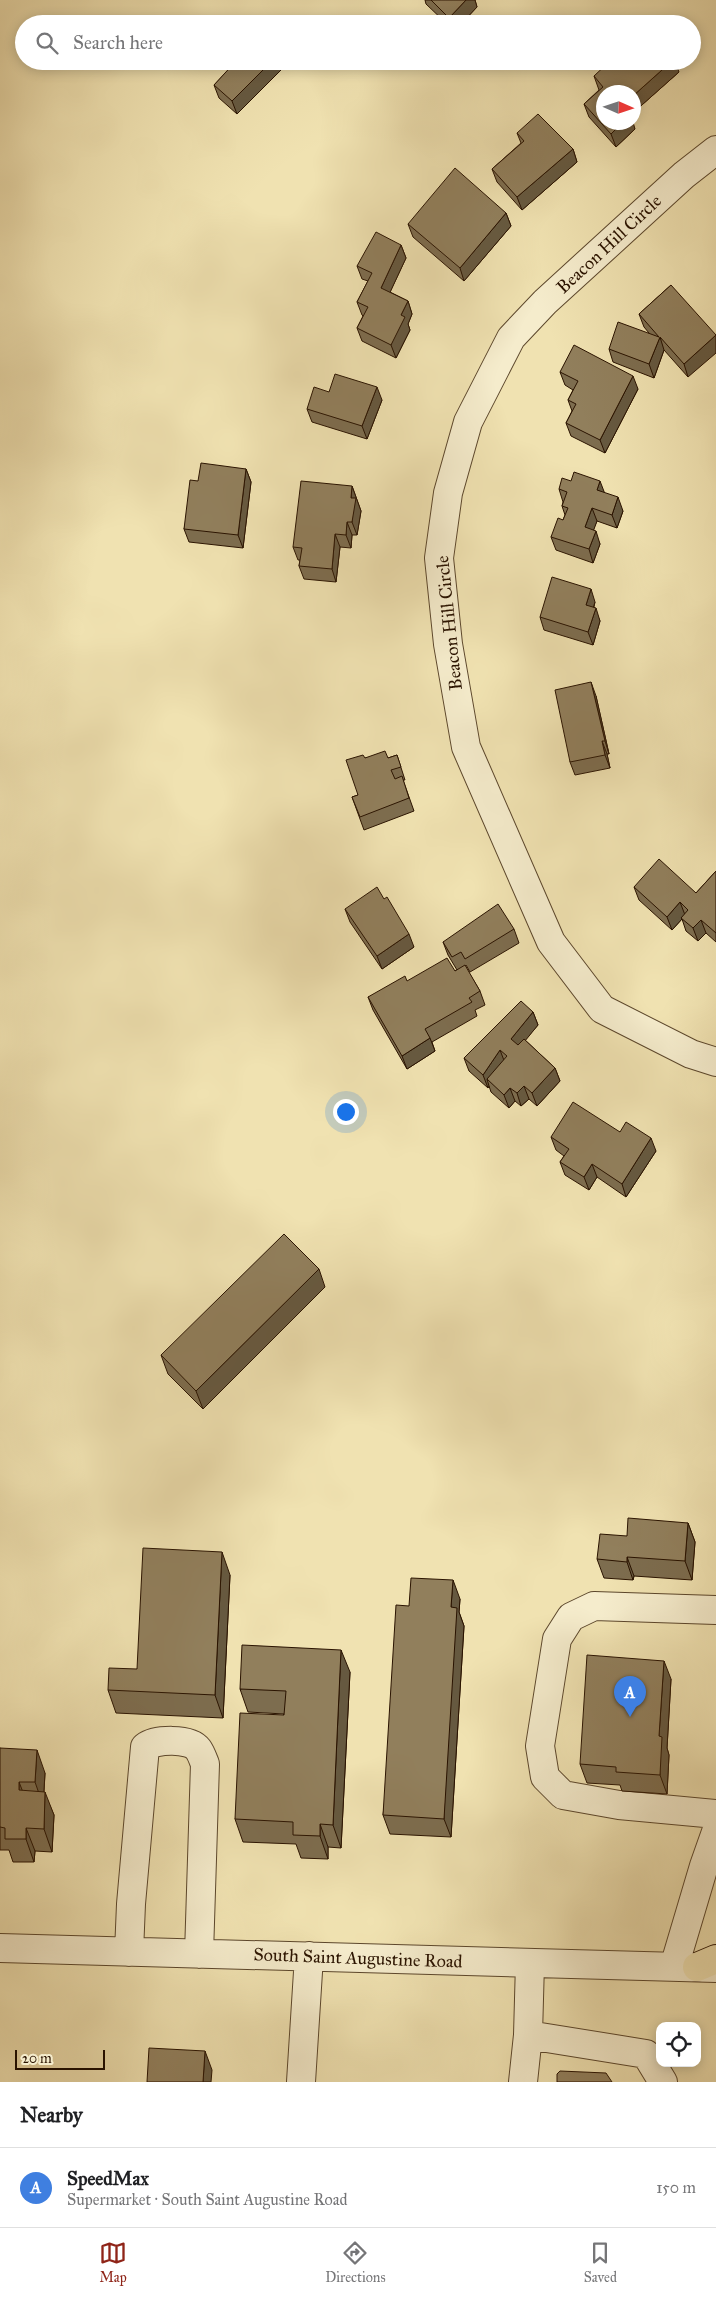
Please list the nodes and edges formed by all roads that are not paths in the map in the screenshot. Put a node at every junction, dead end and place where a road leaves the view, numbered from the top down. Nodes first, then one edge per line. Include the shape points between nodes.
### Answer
1 (716, 150) edge
2 (716, 1062) edge
3 (716, 1610) edge
4 (716, 1814) edge
5 (716, 1832) edge
6 (0, 1948) edge
7 (129, 1952) junction
8 (0, 1954) edge
9 (199, 1954) junction
10 (309, 1956) junction
11 (530, 1963) junction
12 (704, 1967) edge
13 (528, 2034) junction
14 (301, 2082) edge
15 (523, 2082) edge
16 (663, 2082) edge

1 - 2 street, Beacon Hill Circle via 684,174 545,302 511,338 468,422 448,493 439,558 448,644 466,747 551,942 602,1009 691,1054
3 - 4 street via 594,1606 571,1616 557,1640 540,1746 545,1777 563,1795 619,1805
5 - 12 street via 704,1866
6 - 7 street, South Saint Augustine Road
6 - 8 street
7 - 9 street, South Saint Augustine Road
7 - 9 street via 145,1746 160,1741 187,1742 198,1748 205,1764
9 - 10 street, South Saint Augustine Road
10 - 11 street, South Saint Augustine Road
10 - 14 street
11 - 12 street, South Saint Augustine Road
11 - 13 street
13 - 15 street
13 - 16 street via 646,2054

